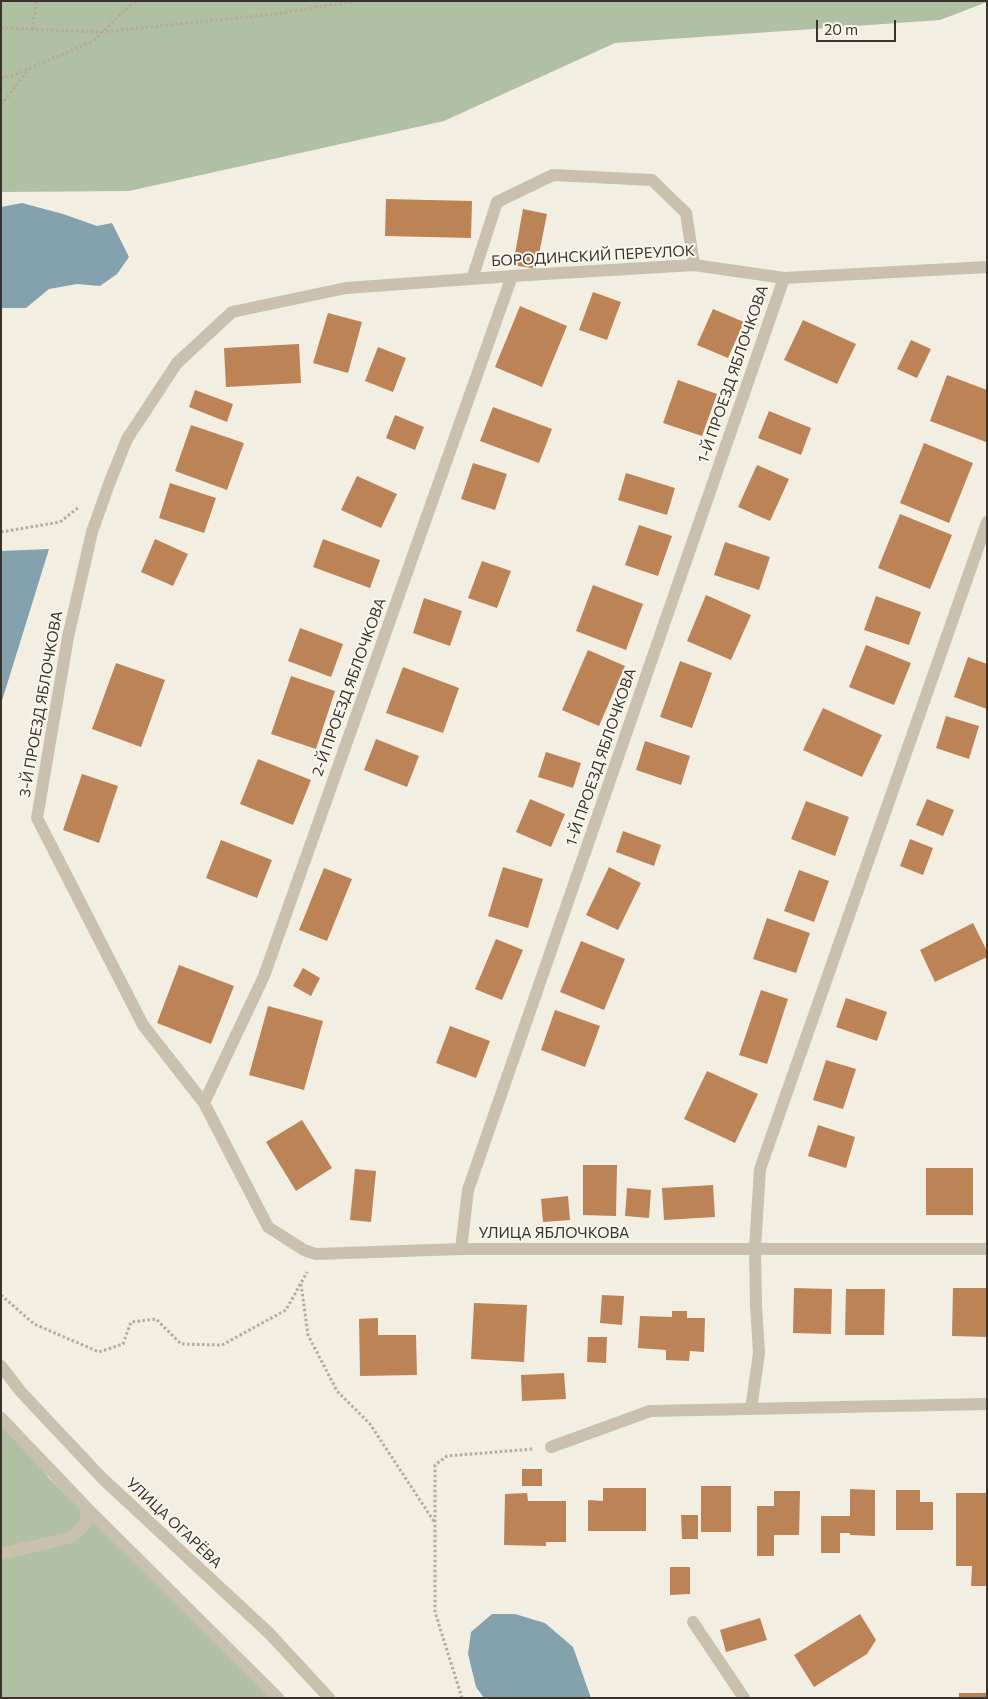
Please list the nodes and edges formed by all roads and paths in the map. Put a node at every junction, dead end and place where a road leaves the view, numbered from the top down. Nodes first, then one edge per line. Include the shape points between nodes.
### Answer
1 (37, 1) edge
2 (135, 1) edge
3 (354, 1) edge
4 (1, 28) edge
5 (32, 29) junction
6 (102, 32) junction
7 (29, 68) junction
8 (1, 78) edge
9 (1, 105) edge
10 (694, 266) junction
11 (987, 267) edge
12 (512, 276) junction
13 (784, 278) junction
14 (472, 279) junction
15 (232, 312) joint
16 (81, 506) dead end
17 (987, 522) edge
18 (1, 532) edge
19 (204, 1103) junction
20 (754, 1248) junction
21 (987, 1248) edge
22 (461, 1249) junction
23 (316, 1254) junction
24 (301, 1284) junction
25 (1, 1295) edge
26 (1, 1366) edge
27 (987, 1404) edge
28 (752, 1409) junction
29 (1, 1418) edge
30 (551, 1447) joint
31 (86, 1507) junction
32 (434, 1523) junction
33 (1, 1554) edge
34 (693, 1622) dead end
35 (278, 1698) edge
36 (329, 1698) edge
37 (462, 1698) edge
38 (744, 1698) edge

1 - 5 path
2 - 6 path
3 - 6 path via 275,14
4 - 5 path
5 - 6 path
6 - 7 path via 93,41
7 - 8 path
7 - 9 path
10 - 12 street, БОРОДИНСКИЙ ПЕРЕУЛОК
10 - 13 street, БОРОДИНСКИЙ ПЕРЕУЛОК
10 - 14 street via 686,213 652,180 553,175 497,202
11 - 13 street, БОРОДИНСКИЙ ПЕРЕУЛОК
12 - 14 street, БОРОДИНСКИЙ ПЕРЕУЛОК
12 - 19 street, 2-Й ПРОЕЗД ЯБЛОЧКОВА via 264,976
13 - 22 street, 1-Й ПРОЕЗД ЯБЛОЧКОВА via 468,1190
14 - 15 street, БОРОДИНСКИЙ ПЕРЕУЛОК via 346,288
15 - 19 street, 3-Й ПРОЕЗД ЯБЛОЧКОВА via 177,363 127,439 109,484 92,532 68,637 37,818 144,1025
16 - 18 path via 60,522
17 - 20 street via 760,1168
19 - 23 street, УЛИЦА ЯБЛОЧКОВА via 268,1227
20 - 21 street, УЛИЦА ЯБЛОЧКОВА
20 - 22 street, УЛИЦА ЯБЛОЧКОВА
20 - 28 street via 759,1353
22 - 23 street, УЛИЦА ЯБЛОЧКОВА
23 - 24 path
24 - 25 path via 286,1310 222,1345 180,1344 156,1319 131,1322 123,1344 99,1352 34,1324
24 - 32 path via 308,1335 337,1391 370,1424
26 - 36 street, УЛИЦА ОГАРЁВА via 21,1392 102,1478 270,1634
27 - 28 street
28 - 30 street via 650,1411
29 - 31 street
30 - 32 path via 447,1456 435,1464
31 - 33 street via 86,1523 72,1537
31 - 35 street
32 - 37 path via 435,1612
34 - 38 street

